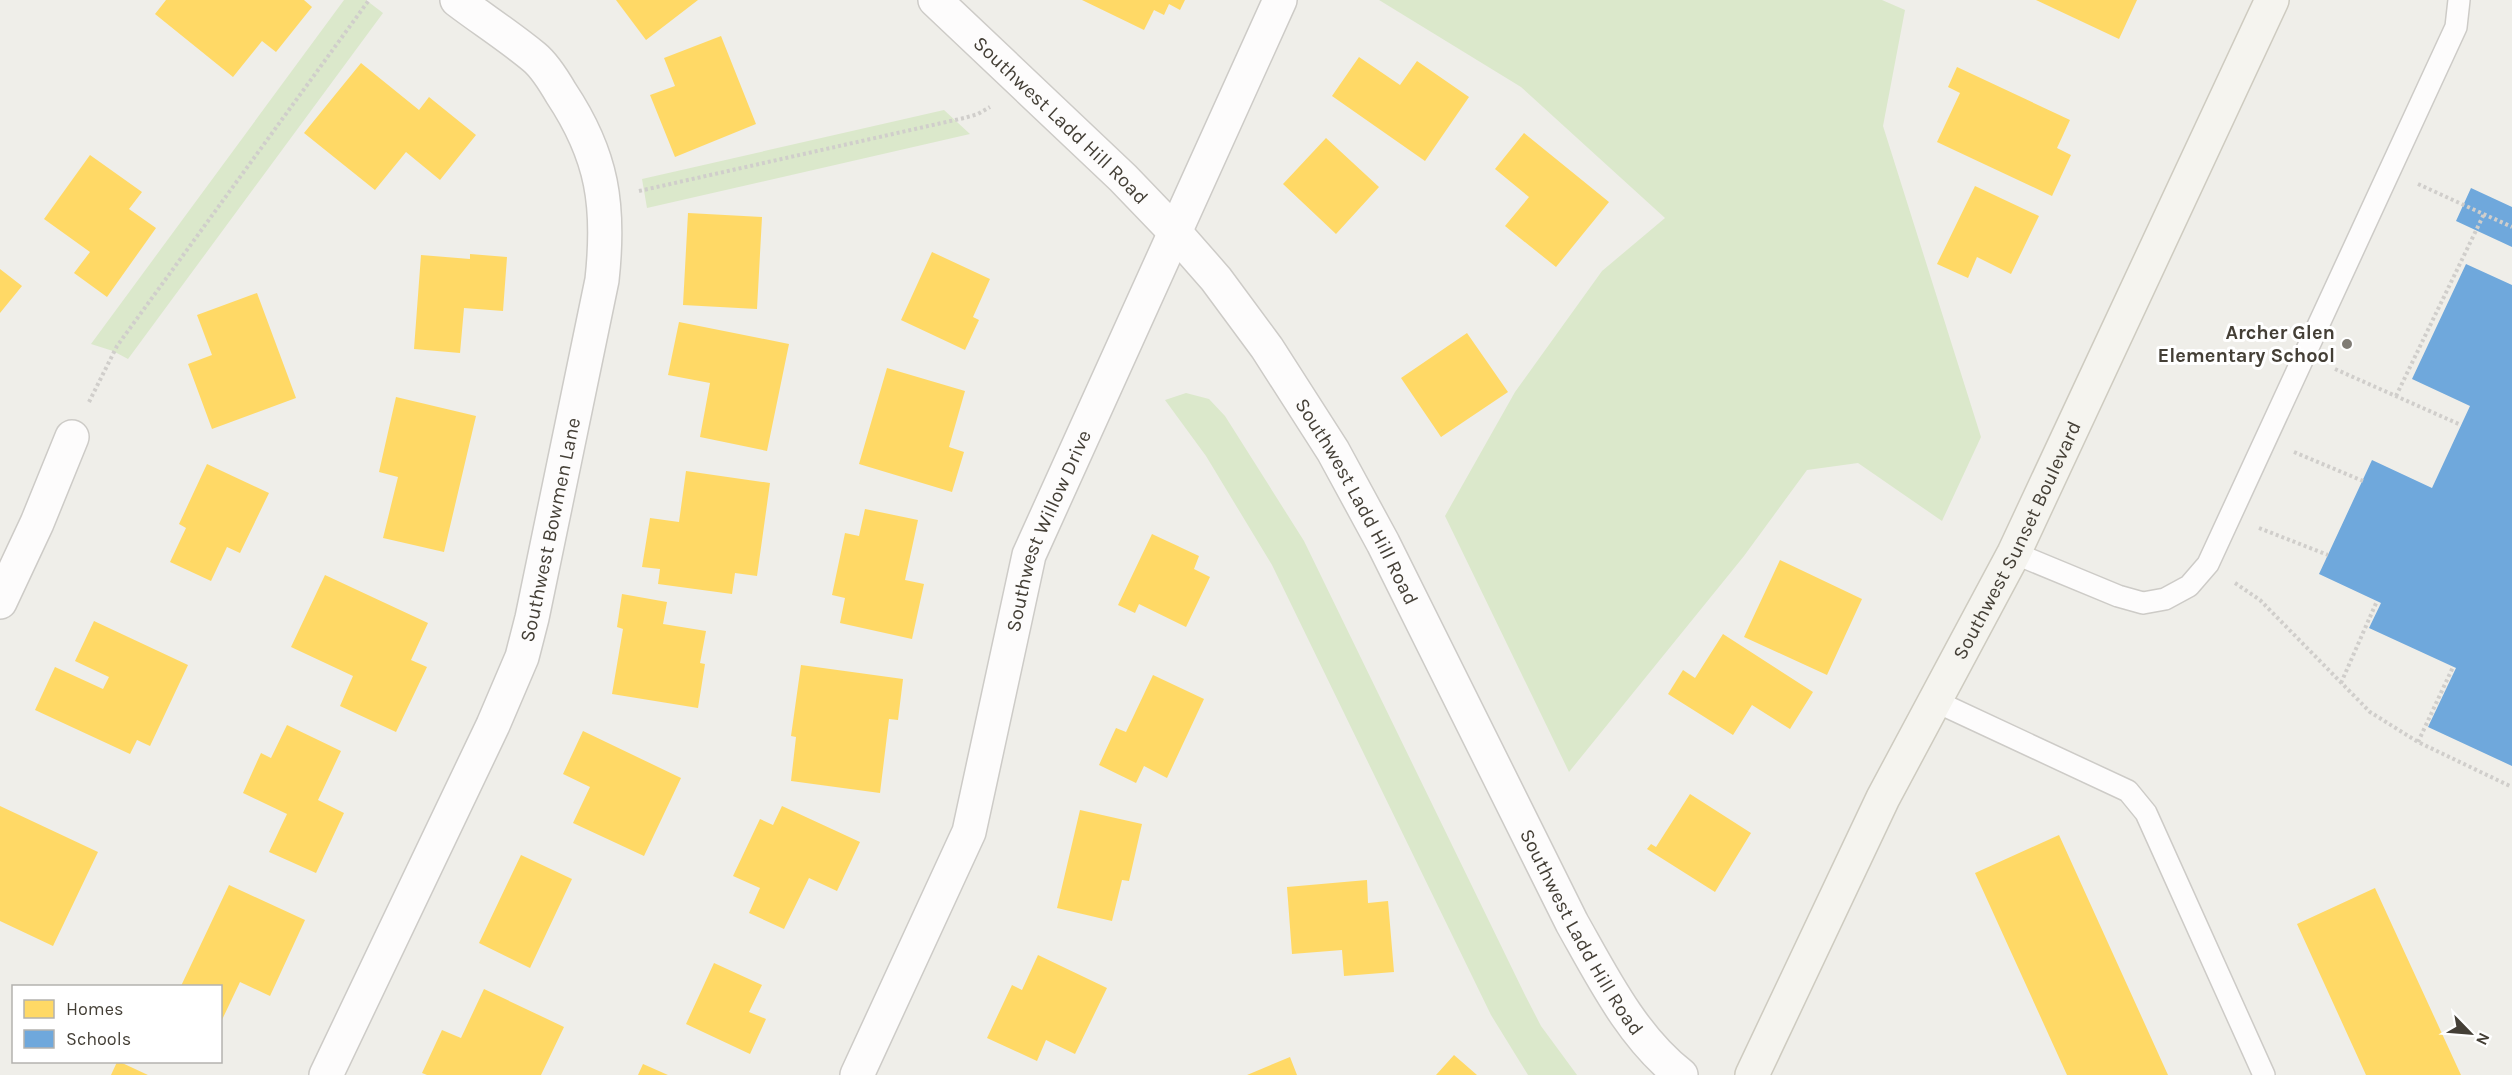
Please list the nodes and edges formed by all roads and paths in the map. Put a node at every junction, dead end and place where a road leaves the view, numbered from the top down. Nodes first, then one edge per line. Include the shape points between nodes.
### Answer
1 (369, 0) edge
2 (457, 0) edge
3 (935, 0) edge
4 (1280, 0) edge
5 (2272, 0) edge
6 (2459, 0) edge
7 (1020, 81) junction
8 (2390, 171) junction
9 (604, 196) junction
10 (2484, 214) junction
11 (2512, 227) edge
12 (1174, 231) junction
13 (2304, 355) junction
14 (2396, 396) junction
15 (2461, 425) dead end
16 (72, 437) joint
17 (2265, 440) junction
18 (2362, 481) dead end
19 (2230, 516) junction
20 (2014, 554) junction
21 (2328, 555) dead end
22 (2208, 564) junction
23 (2377, 601) dead end
24 (0, 602) edge
25 (2453, 667) dead end
26 (2341, 683) junction
27 (1935, 701) junction
28 (2418, 742) junction
29 (2512, 787) edge
30 (326, 1075) edge
31 (857, 1075) edge
32 (1681, 1075) edge
33 (1752, 1075) edge
34 (2264, 1075) edge

1 - 16 path via 117,346
2 - 9 street, Southwest Bowmen Lane via 536,58 585,135
3 - 7 street, Southwest Ladd Hill Road
4 - 12 street, Southwest Willow Drive
5 - 20 main road, Southwest Sunset Boulevard
6 - 8 lane via 2456,27
7 - 9 path via 978,114 646,190
7 - 12 street, Southwest Ladd Hill Road
8 - 10 path
8 - 13 lane
9 - 30 street, Southwest Bowmen Lane via 607,236 602,280 522,657 493,726
10 - 11 path
10 - 14 path
12 - 31 street, Southwest Willow Drive via 1029,555 969,832
12 - 32 street, Southwest Ladd Hill Road via 1216,279 1267,348 1332,451 1383,543 1605,983 1629,1018
13 - 14 path
13 - 17 lane
14 - 15 path
16 - 24 street
17 - 18 path
17 - 19 lane
19 - 21 path
19 - 22 lane
20 - 22 lane via 2143,603 2165,599 2189,586
20 - 27 main road, Southwest Sunset Boulevard
22 - 26 path via 2260,600
23 - 26 path
25 - 28 path
26 - 28 path via 2370,712
27 - 33 main road, Southwest Sunset Boulevard via 1883,798
27 - 34 lane via 2128,790 2146,813
28 - 29 path

